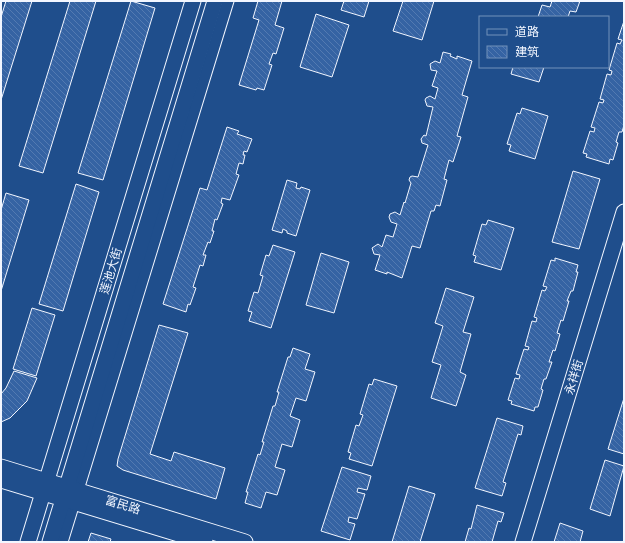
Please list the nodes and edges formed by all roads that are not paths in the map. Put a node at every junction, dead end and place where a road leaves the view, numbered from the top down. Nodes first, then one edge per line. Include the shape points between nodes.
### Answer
1 (193, 1) edge
2 (215, 1) edge
3 (228, 1) edge
4 (624, 212) edge
5 (1, 467) edge
6 (1, 480) edge
7 (45, 487) junction
8 (70, 495) junction
9 (28, 542) edge
10 (50, 542) edge
11 (62, 542) edge
12 (204, 542) edge
13 (245, 542) edge
14 (524, 542) edge

1 - 7 main road, 莲池大街
2 - 8 main road, 莲池大街
3 - 8 street
4 - 14 main road, 永祥街
5 - 7 main road, 富民路
6 - 7 main road, 富民路
7 - 8 main road, 富民路
7 - 9 main road, 莲池大街
8 - 10 main road, 莲池大街
8 - 11 street
8 - 12 main road, 富民路
8 - 13 main road, 富民路

